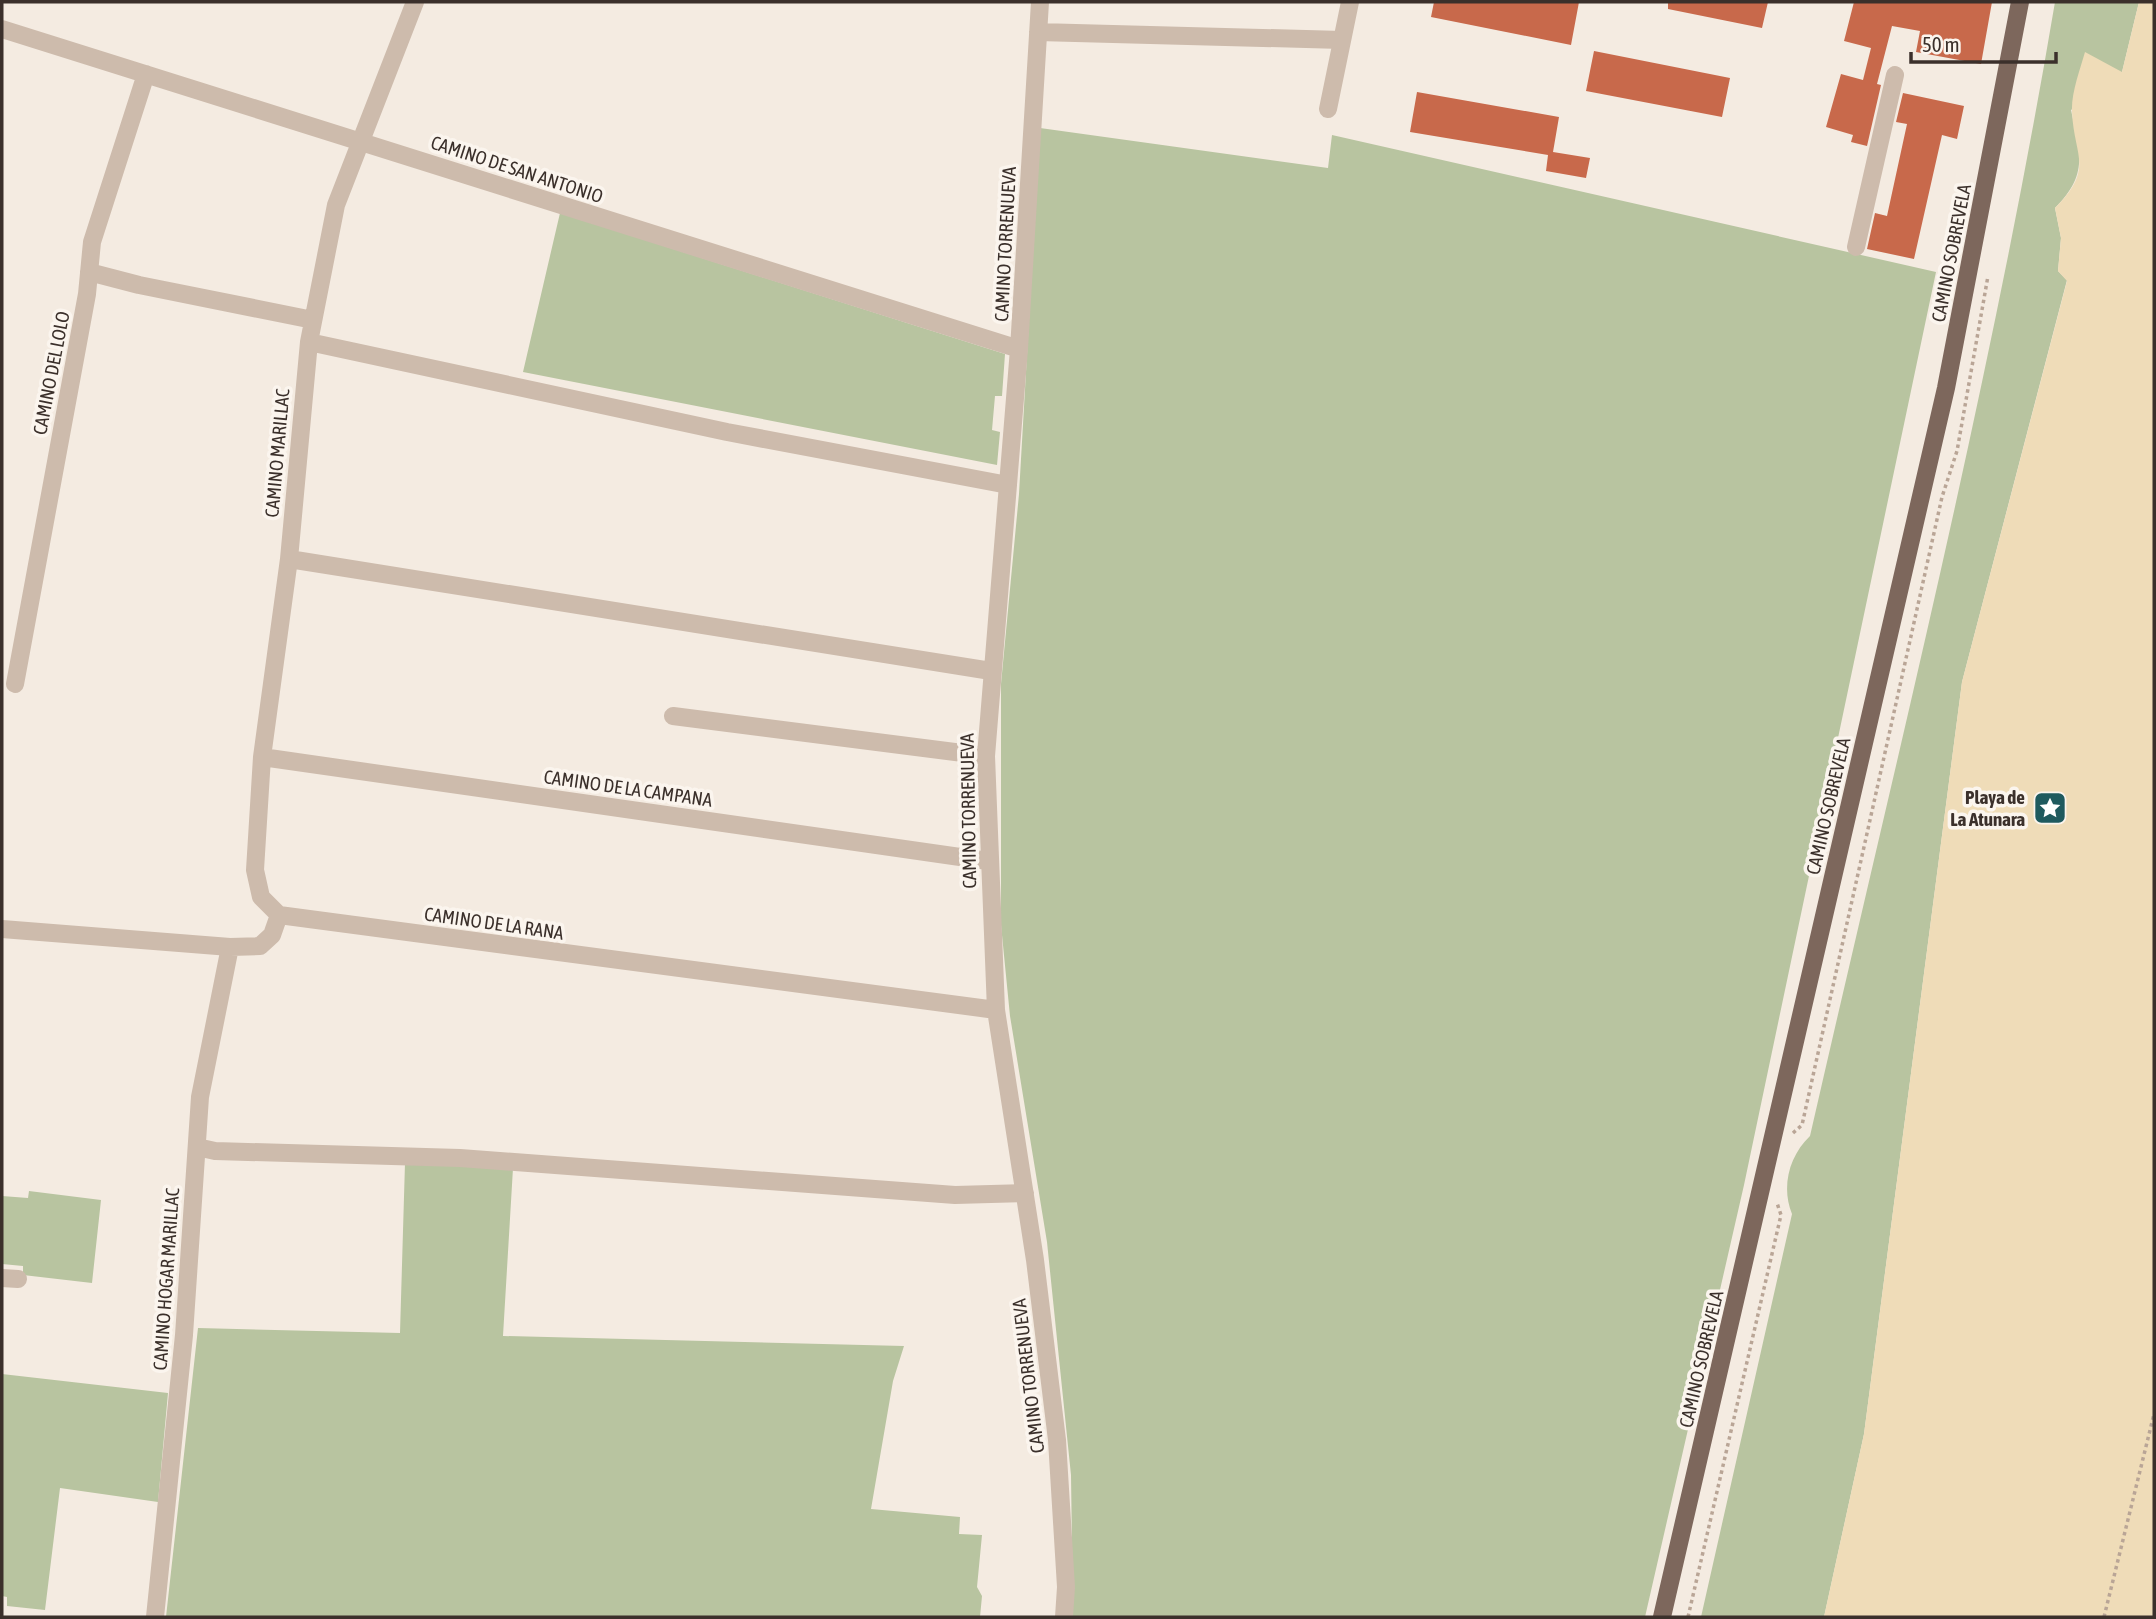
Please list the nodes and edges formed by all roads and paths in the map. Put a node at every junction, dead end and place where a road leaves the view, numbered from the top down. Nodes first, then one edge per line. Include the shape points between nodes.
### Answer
1 (415, 2) edge
2 (1040, 2) edge
3 (1350, 2) edge
4 (2020, 2) edge
5 (2, 29) edge
6 (1038, 32) junction
7 (1342, 40) junction
8 (146, 74) junction
9 (1895, 75) dead end
10 (1328, 109) dead end
11 (362, 140) junction
12 (1856, 247) dead end
13 (89, 272) junction
14 (1989, 274) dead end
15 (313, 320) junction
16 (309, 342) junction
17 (1020, 349) junction
18 (1008, 485) junction
19 (289, 559) junction
20 (991, 671) junction
21 (15, 684) dead end
22 (673, 716) dead end
23 (986, 756) junction
24 (262, 757) junction
25 (988, 861) junction
26 (279, 915) junction
27 (2, 929) edge
28 (230, 947) junction
29 (996, 1010) junction
30 (1788, 1138) dead end
31 (197, 1147) junction
32 (1025, 1193) junction
33 (1775, 1197) dead end
34 (2154, 1414) edge
35 (155, 1617) edge
36 (1063, 1617) edge
37 (1662, 1617) edge
38 (1688, 1617) edge
39 (2104, 1617) edge

1 - 11 street, CAMINO MARILLAC
2 - 6 street, CAMINO TORRENUEVA
3 - 7 street
4 - 37 main road, CAMINO SOBREVELA via 1945,388
5 - 8 street, CAMINO DE SAN ANTONIO
6 - 7 street
6 - 17 street, CAMINO TORRENUEVA
7 - 10 street
8 - 11 street, CAMINO DE SAN ANTONIO
8 - 13 street, CAMINO DEL LOLO via 92,243
9 - 12 street
11 - 15 street, CAMINO MARILLAC via 336,205
11 - 17 street, CAMINO DE SAN ANTONIO
13 - 15 street
13 - 21 street, CAMINO DEL LOLO
14 - 30 path via 1957,451 1942,497 1802,1125
15 - 16 street, CAMINO MARILLAC
16 - 18 street via 727,432
16 - 19 street, CAMINO MARILLAC
17 - 18 street, CAMINO TORRENUEVA
18 - 20 street, CAMINO TORRENUEVA
19 - 20 street
19 - 24 street, CAMINO MARILLAC
20 - 23 street, CAMINO TORRENUEVA
22 - 23 street
23 - 25 street, CAMINO TORRENUEVA
24 - 25 street, CAMINO DE LA CAMPANA
24 - 26 street, CAMINO MARILLAC via 255,870 261,897
25 - 29 street, CAMINO TORRENUEVA
26 - 28 street via 272,935 260,946
26 - 29 street, CAMINO DE LA RANA
27 - 28 street
28 - 31 street, CAMINO HOGAR MARILLAC via 201,1097
29 - 32 street, CAMINO TORRENUEVA
31 - 32 street via 553,1163 954,1195
31 - 35 street, CAMINO HOGAR MARILLAC via 184,1335
32 - 36 street, CAMINO TORRENUEVA via 1057,1440 1066,1587
33 - 38 path via 1781,1215
34 - 39 path

